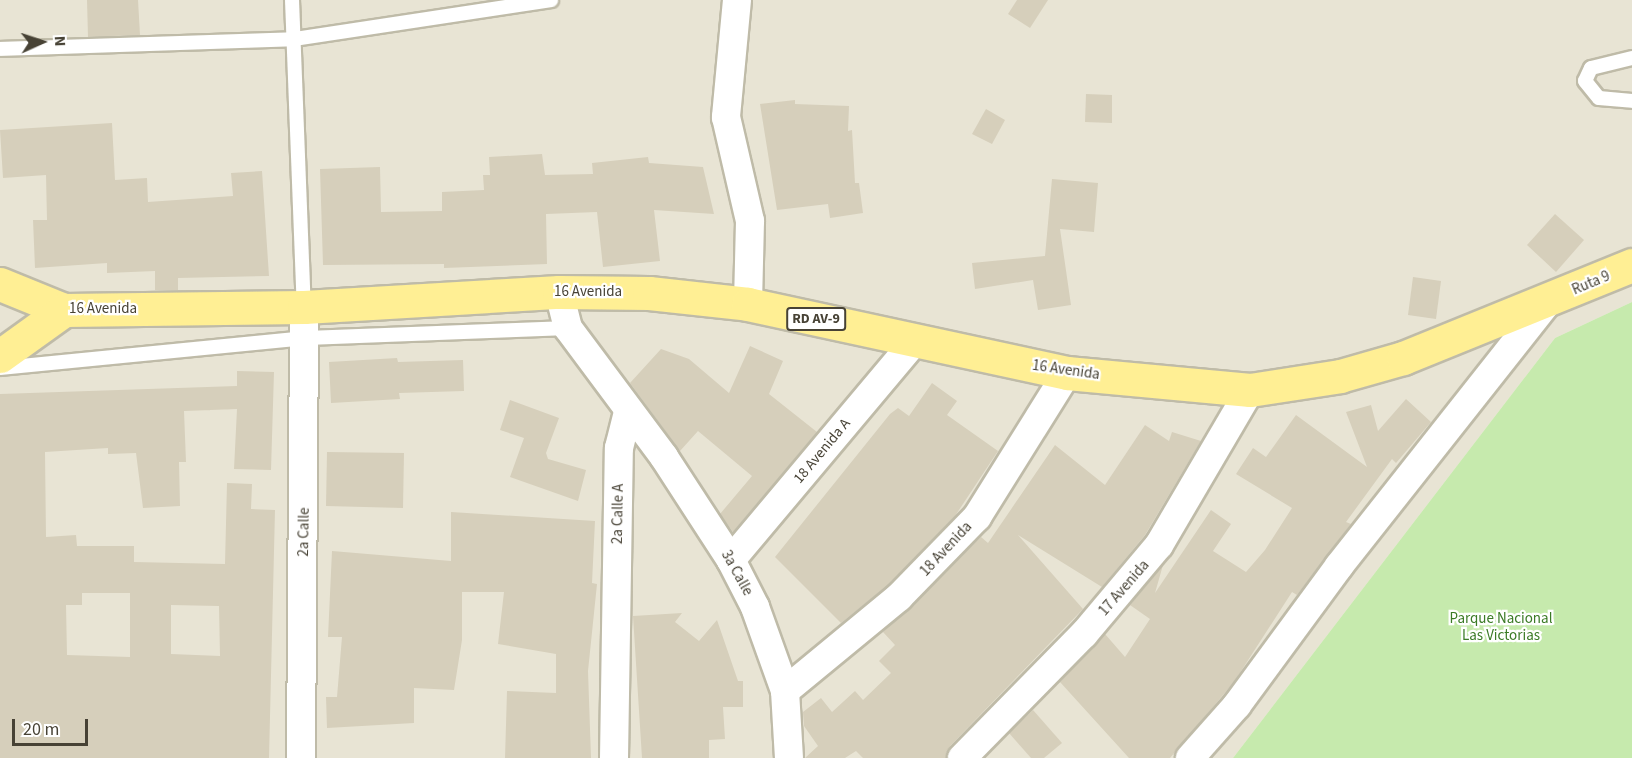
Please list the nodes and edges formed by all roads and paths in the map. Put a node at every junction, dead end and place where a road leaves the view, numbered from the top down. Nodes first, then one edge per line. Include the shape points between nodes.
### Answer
1 (292, 0) edge
2 (551, 0) edge
3 (737, 0) edge
4 (294, 39) junction
5 (0, 49) edge
6 (1632, 58) edge
7 (1632, 101) edge
8 (1632, 265) edge
9 (0, 284) edge
10 (559, 292) junction
11 (1549, 300) junction
12 (748, 304) junction
13 (64, 310) junction
14 (305, 323) junction
15 (568, 327) junction
16 (914, 342) junction
17 (0, 356) edge
18 (0, 368) edge
19 (1067, 373) junction
20 (1250, 390) junction
21 (628, 411) junction
22 (731, 560) junction
23 (785, 691) junction
24 (301, 758) edge
25 (614, 758) edge
26 (789, 758) edge
27 (962, 758) edge
28 (1190, 758) edge

1 - 4 lane
2 - 4 lane
3 - 12 street via 726,117 750,221
4 - 5 lane
4 - 14 lane
6 - 7 lane via 1591,68 1585,81 1599,98
8 - 11 main road, Ruta 9
9 - 13 main road, 16 Avenida / RD AV-9
10 - 12 main road, 16 Avenida / RD AV-9 via 649,293
10 - 14 main road, 16 Avenida / RD AV-9
10 - 15 street
11 - 20 main road, 16 Avenida / RD AV-9 via 1403,358 1340,376
11 - 28 street via 1339,566 1237,705
12 - 16 main road, 16 Avenida / RD AV-9
13 - 14 main road, 16 Avenida / RD AV-9
13 - 17 main road
14 - 15 lane, 16 Avenida
14 - 18 lane, 16 Avenida
14 - 24 street, 2a Calle
15 - 21 street
16 - 19 main road, 16 Avenida / RD AV-9
16 - 22 street, 18 Avenida A
19 - 20 main road, 16 Avenida / RD AV-9
19 - 23 street, 18 Avenida via 1008,473 970,524 899,597
20 - 27 street, 17 Avenida via 1159,545 1076,642
21 - 22 street, 3a Calle
21 - 25 street, 2a Calle A via 619,448
22 - 23 street, 3a Calle via 769,638
23 - 26 street, 3a Calle

